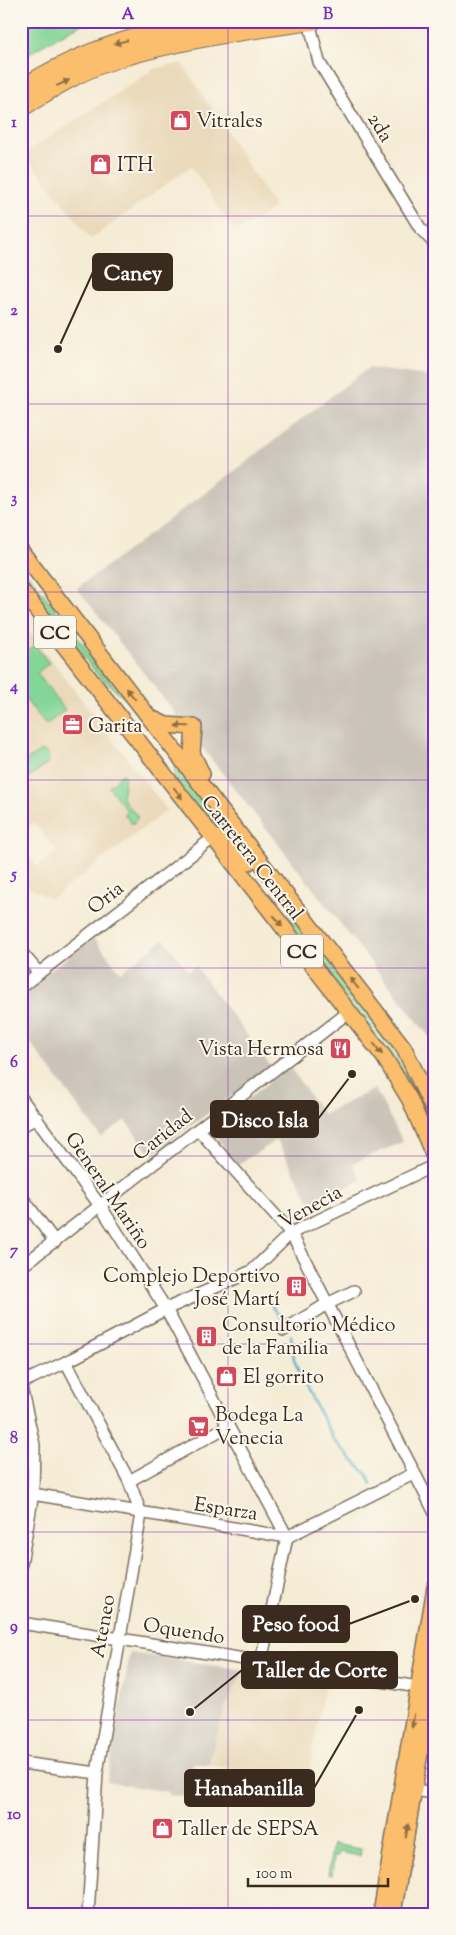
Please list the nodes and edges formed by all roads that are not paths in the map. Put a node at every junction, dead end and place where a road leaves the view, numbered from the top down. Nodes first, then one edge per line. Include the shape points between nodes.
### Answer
1 (220, 21) edge
2 (313, 21) edge
3 (309, 22) edge
4 (173, 24) edge
5 (21, 89) edge
6 (21, 108) edge
7 (435, 244) edge
8 (21, 551) edge
9 (21, 590) edge
10 (146, 713) junction
11 (167, 740) junction
12 (149, 754) junction
13 (219, 808) junction
14 (213, 838) junction
15 (304, 918) junction
16 (21, 952) edge
17 (39, 973) junction
18 (21, 987) edge
19 (350, 1012) junction
20 (404, 1048) junction
21 (435, 1090) edge
22 (21, 1098) edge
23 (410, 1100) junction
24 (435, 1113) edge
25 (37, 1118) junction
26 (21, 1126) edge
27 (198, 1129) junction
28 (435, 1147) edge
29 (435, 1160) edge
30 (435, 1165) edge
31 (21, 1196) edge
32 (101, 1207) junction
33 (291, 1233) junction
34 (55, 1242) junction
35 (21, 1267) edge
36 (354, 1291) dead end
37 (327, 1304) junction
38 (166, 1309) junction
39 (284, 1330) dead end
40 (66, 1362) junction
41 (21, 1382) edge
42 (21, 1387) edge
43 (228, 1426) junction
44 (413, 1474) junction
45 (129, 1481) junction
46 (27, 1493) edge
47 (431, 1501) edge
48 (435, 1513) edge
49 (141, 1514) junction
50 (287, 1537) junction
51 (21, 1564) edge
52 (434, 1596) edge
53 (21, 1623) edge
54 (119, 1639) junction
55 (262, 1662) junction
56 (435, 1664) edge
57 (424, 1688) junction
58 (21, 1763) edge
59 (97, 1774) junction
60 (408, 1790) junction
61 (435, 1793) edge
62 (88, 1914) edge
63 (381, 1914) edge
64 (394, 1914) edge

1 - 4 highway
2 - 3 highway
6 -> 3 highway via 52,87 114,59 180,43
3 - 7 street, 2da via 319,62 420,228
4 -> 5 highway via 116,42 44,74
10 -> 8 main road, Carretera Central / CC
9 - 12 main road, Carretera Central / CC
10 - 11 main road, Carretera Central / CC
13 -> 10 main road via 216,795 194,760 194,727 166,725
11 - 12 main road
11 - 13 main road, Carretera Central / CC
12 -> 14 main road, Carretera Central / CC
13 - 15 main road, Carretera Central / CC
14 - 15 main road via 233,844 272,892
14 - 17 street, Oria
14 -> 19 main road, Carretera Central / CC
20 -> 15 main road, Carretera Central / CC
16 - 17 street
17 - 18 street, Oria
19 -> 23 main road, Carretera Central / CC via 384,1057
19 - 27 street, Caridad
20 - 21 main road
20 - 24 main road, Carretera Central / CC
22 - 25 street, General Mariño
23 - 28 main road
23 - 29 main road, Carretera Central / CC
25 - 26 street
25 - 32 street, General Mariño
27 - 32 street, Caridad
27 - 33 street
30 - 33 street, Venecia
31 - 34 street
32 - 34 street, Caridad
32 - 38 street, General Mariño
33 - 37 street
33 - 38 street, Venecia via 252,1271
34 - 35 street, Caridad
36 - 37 street
37 - 39 street
37 - 44 street
38 - 40 street, Venecia
38 - 43 street, General Mariño
40 - 41 street, Venecia
40 - 45 street, Ateneo
42 - 46 street via 34,1445
43 - 45 street
43 - 50 street, General Mariño
44 - 47 street
44 - 50 street
45 - 49 street, Ateneo
46 - 49 street, Esparza
46 - 51 street
47 - 48 street
49 - 50 street, Esparza
49 - 54 street, Ateneo
50 - 55 street
52 - 57 main road
53 - 54 street, Oquendo
54 - 55 street, Oquendo
54 - 59 street, Ateneo
55 - 57 street, Oquendo
56 - 57 main road
57 - 60 main road
58 - 59 street
59 - 62 street, Ateneo
60 - 61 street
60 - 63 main road
64 -> 60 main road

